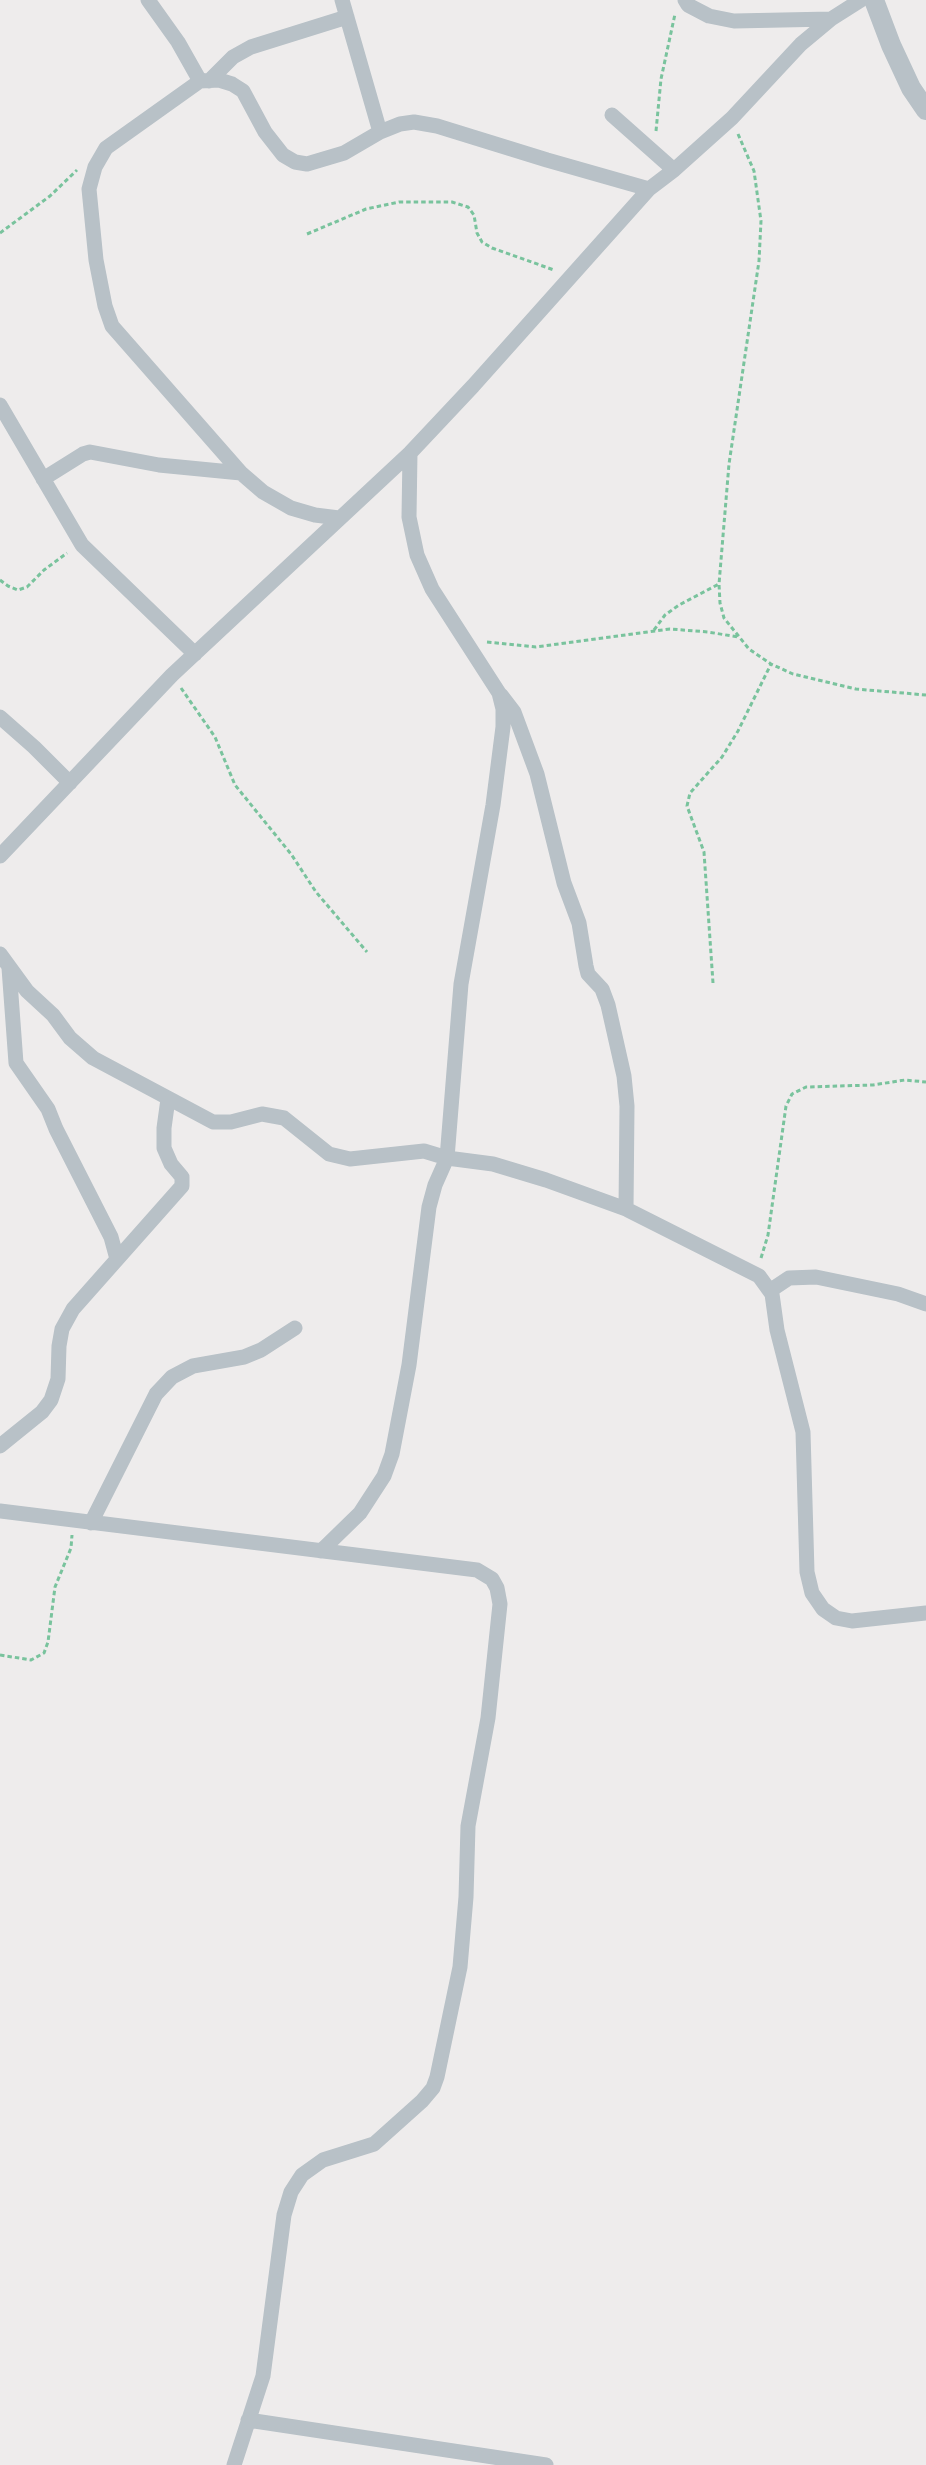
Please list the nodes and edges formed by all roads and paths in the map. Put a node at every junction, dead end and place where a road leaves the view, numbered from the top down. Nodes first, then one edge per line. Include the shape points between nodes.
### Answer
1 (148, 0) edge
2 (342, 0) edge
3 (861, 0) edge
4 (874, 0) edge
5 (680, 5) edge
6 (347, 17) junction
7 (831, 19) junction
8 (204, 81) junction
9 (926, 110) edge
10 (612, 115) dead end
11 (732, 118) junction
12 (380, 132) junction
13 (657, 156) junction
14 (80, 167) dead end
15 (674, 170) junction
16 (649, 189) junction
17 (0, 233) edge
18 (308, 234) dead end
19 (568, 277) junction
20 (0, 405) edge
21 (410, 453) junction
22 (241, 473) junction
23 (44, 479) junction
24 (339, 518) junction
25 (82, 545) junction
26 (0, 580) edge
27 (719, 584) junction
28 (652, 631) junction
29 (462, 637) junction
30 (738, 637) junction
31 (195, 654) junction
32 (771, 664) junction
33 (172, 675) junction
34 (499, 693) junction
35 (926, 695) edge
36 (0, 717) edge
37 (70, 783) junction
38 (0, 856) edge
39 (367, 952) dead end
40 (0, 954) edge
41 (9, 969) junction
42 (713, 983) dead end
43 (926, 1082) edge
44 (168, 1100) junction
45 (447, 1158) junction
46 (626, 1209) junction
47 (117, 1259) junction
48 (757, 1274) junction
49 (771, 1290) junction
50 (926, 1304) edge
51 (295, 1328) dead end
52 (0, 1446) edge
53 (0, 1511) edge
54 (66, 1520) junction
55 (92, 1522) junction
56 (321, 1551) junction
57 (926, 1613) edge
58 (0, 1655) edge
59 (248, 2420) junction
60 (234, 2465) edge
61 (546, 2465) edge

1 - 8 street
2 - 6 street
3 - 7 street
4 - 9 street via 911,88
5 - 7 street via 734,21
5 - 13 path via 658,101
6 - 8 street via 251,47
6 - 12 street
7 - 11 street via 801,44
8 - 12 street via 219,80 243,91 265,132 283,155 295,162 307,164 344,153
8 - 22 street via 106,148 94,167 90,210 96,260 112,326
10 - 13 street
11 - 15 street
11 - 27 path via 754,171 761,221 759,261 729,464
12 - 16 street via 414,122 438,126
13 - 15 street
14 - 17 path via 50,196
15 - 16 street
16 - 19 street
18 - 19 path via 366,208 399,202 452,202 468,207 482,242
19 - 21 street
20 - 23 street
21 - 24 street
21 - 29 street via 409,517 417,555 432,589
22 - 23 street via 159,465 90,452
22 - 24 street via 291,508
23 - 25 street
24 - 31 street
25 - 26 path via 60,556 27,587 18,590
25 - 31 street
27 - 28 path via 679,605
27 - 30 path via 724,618
28 - 29 path via 536,647
28 - 30 path via 686,629
29 - 34 street
30 - 32 path via 749,650
31 - 33 street
32 - 35 path via 793,674 856,689
32 - 42 path via 722,757 690,793 687,806 704,852
33 - 37 street
33 - 39 path via 215,737 235,785
34 - 45 street via 503,727 461,984
34 - 46 street via 514,712 527,746 548,812 564,883 579,923 588,974 602,989 610,1016 627,1106
36 - 37 street
37 - 38 street
40 - 41 street
41 - 44 street via 88,1053
41 - 47 street via 16,1063 48,1109 111,1237
43 - 48 path via 806,1087 792,1094 786,1106 768,1235
44 - 45 street via 213,1122 262,1114 284,1118 329,1154 350,1159 424,1150
44 - 47 street via 164,1148 182,1178 182,1186
45 - 46 street via 494,1164
45 - 56 street via 429,1207 409,1365 392,1454 384,1476 360,1513
46 - 48 street
47 - 52 street via 62,1329 58,1379 51,1400
48 - 49 street
49 - 50 street via 789,1278 816,1277 898,1294
49 - 57 street via 777,1330 803,1431 807,1572 812,1593 823,1609 852,1622
51 - 55 street via 244,1357 192,1366 172,1377 156,1394
53 - 54 street
54 - 55 street
54 - 58 path via 72,1533 71,1548 55,1587 44,1653 31,1660
55 - 56 street
56 - 59 street via 477,1570 492,1579 500,1604 488,1718 468,1826 460,1967 438,2077 422,2101 374,2144 323,2160 302,2175 291,2192 284,2215 262,2376
59 - 60 street
59 - 61 street

